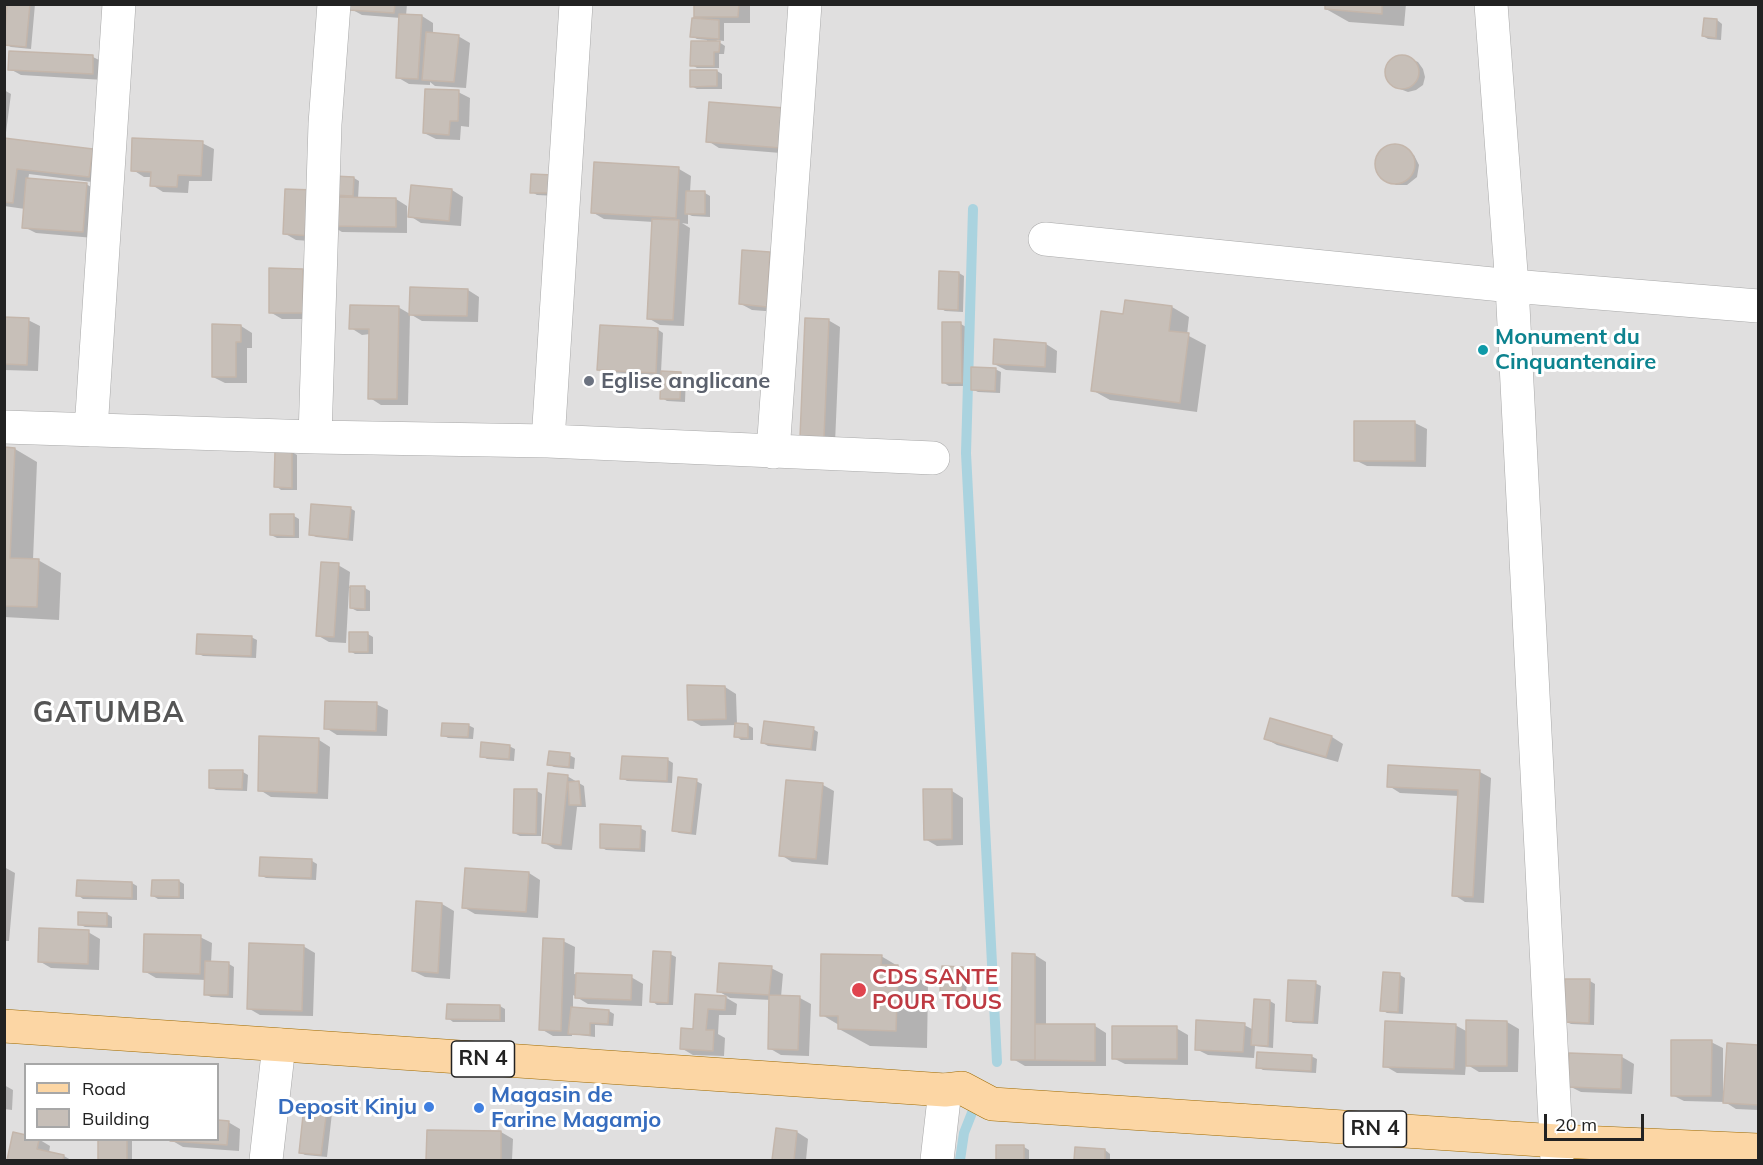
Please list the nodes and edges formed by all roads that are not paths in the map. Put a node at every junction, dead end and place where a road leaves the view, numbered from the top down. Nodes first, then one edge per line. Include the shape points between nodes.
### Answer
1 (119, 4) edge
2 (334, 4) edge
3 (576, 4) edge
4 (805, 4) edge
5 (1491, 4) edge
6 (1045, 239) dead end
7 (1512, 286) junction
8 (1758, 306) edge
9 (4, 427) edge
10 (91, 430) junction
11 (315, 437) junction
12 (548, 441) junction
13 (773, 452) junction
14 (933, 458) dead end
15 (4, 1026) edge
16 (279, 1045) junction
17 (945, 1090) junction
18 (1758, 1150) edge
19 (1557, 1151) edge
20 (266, 1161) edge
21 (937, 1161) edge

1 - 10 street
2 - 11 street via 325,124
3 - 12 street
4 - 13 street
5 - 7 street
6 - 7 street
7 - 8 street
7 - 19 street
9 - 10 street
10 - 11 street
11 - 12 street
12 - 13 street
13 - 14 street
15 - 16 main road, RN 4
16 - 17 main road, RN 4
16 - 20 street
17 - 19 main road, RN 4 via 962,1088 992,1104
17 - 21 street
18 - 19 main road, RN 4

